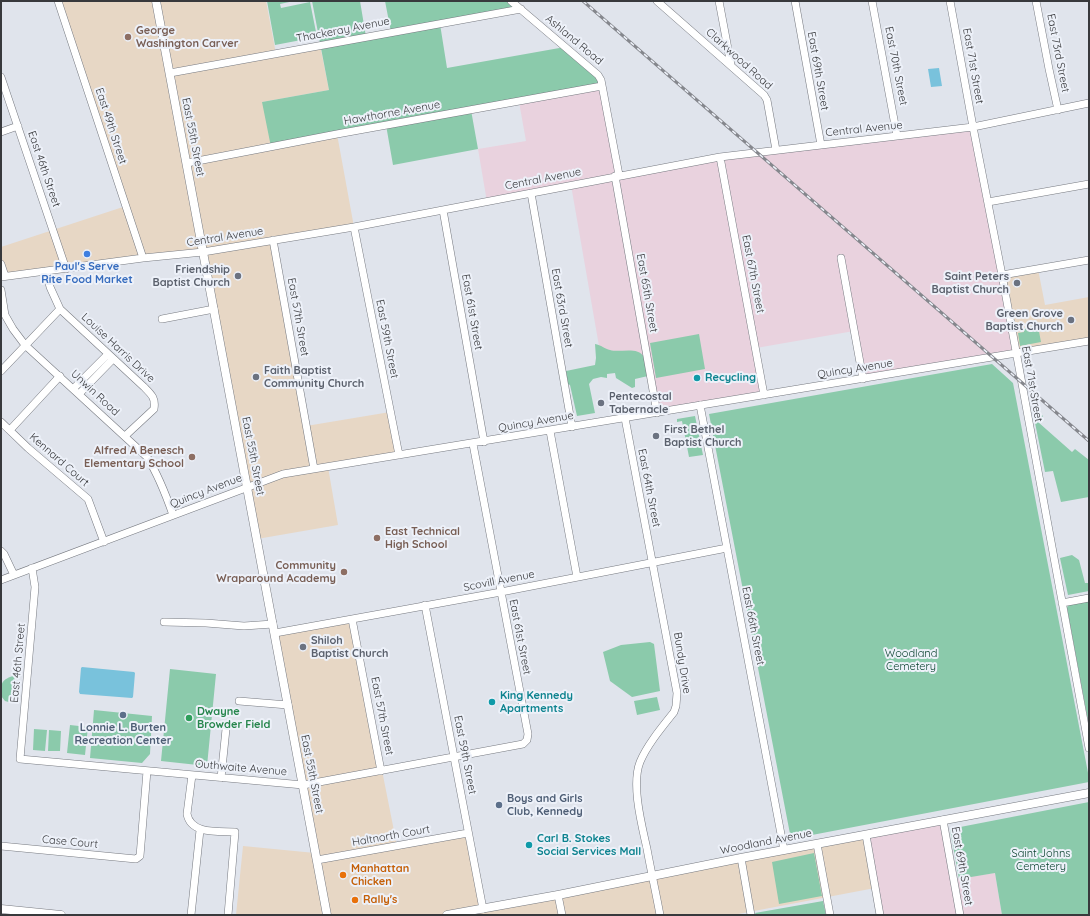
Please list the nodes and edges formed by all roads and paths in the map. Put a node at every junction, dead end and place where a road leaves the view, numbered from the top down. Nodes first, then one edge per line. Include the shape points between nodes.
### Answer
1 (58, 1) edge
2 (156, 1) edge
3 (511, 1) edge
4 (657, 1) edge
5 (719, 1) edge
6 (795, 1) edge
7 (872, 1) edge
8 (950, 1) edge
9 (1036, 1) edge
10 (520, 9) junction
11 (731, 65) junction
12 (170, 73) junction
13 (1, 77) edge
14 (602, 86) junction
15 (1089, 103) edge
16 (1058, 110) junction
17 (18, 126) junction
18 (973, 128) junction
19 (1, 132) edge
20 (897, 136) junction
21 (820, 145) junction
22 (776, 150) junction
23 (720, 157) junction
24 (187, 163) junction
25 (617, 176) junction
26 (1089, 184) edge
27 (531, 193) junction
28 (988, 202) junction
29 (443, 210) junction
30 (354, 227) junction
31 (273, 240) junction
32 (203, 252) junction
33 (143, 258) junction
34 (841, 258) dead end
35 (1089, 260) edge
36 (1, 264) edge
37 (66, 269) junction
38 (46, 271) junction
39 (1002, 275) junction
40 (3, 276) edge
41 (1, 290) edge
42 (60, 309) junction
43 (214, 309) junction
44 (162, 319) dead end
45 (1089, 341) edge
46 (25, 345) junction
47 (1016, 354) junction
48 (111, 356) junction
49 (1, 371) edge
50 (60, 376) junction
51 (863, 379) junction
52 (76, 391) junction
53 (764, 395) junction
54 (700, 406) junction
55 (657, 413) junction
56 (625, 418) junction
57 (1, 422) edge
58 (572, 427) junction
59 (10, 430) junction
60 (550, 431) junction
61 (125, 436) junction
62 (484, 442) junction
63 (473, 444) junction
64 (399, 455) junction
65 (314, 469) junction
66 (247, 488) junction
67 (173, 515) junction
68 (104, 542) junction
69 (727, 548) junction
70 (1, 551) edge
71 (652, 562) junction
72 (32, 568) junction
73 (14, 575) junction
74 (577, 577) junction
75 (1, 580) edge
76 (501, 592) junction
77 (1089, 598) edge
78 (1062, 603) junction
79 (425, 605) junction
80 (352, 619) junction
81 (164, 622) dead end
82 (273, 624) junction
83 (274, 633) junction
84 (239, 701) dead end
85 (288, 705) junction
86 (226, 729) dead end
87 (527, 740) joint
88 (1089, 748) edge
89 (455, 757) junction
90 (20, 759) joint
91 (147, 771) junction
92 (381, 771) junction
93 (192, 775) junction
94 (221, 778) junction
95 (303, 785) junction
96 (1089, 793) edge
97 (943, 820) junction
98 (200, 830) junction
99 (468, 833) junction
100 (866, 835) junction
101 (816, 844) junction
102 (1, 846) edge
103 (784, 850) junction
104 (741, 858) junction
105 (317, 860) junction
106 (652, 876) junction
107 (558, 894) junction
108 (1, 909) edge
109 (483, 909) junction
110 (61, 915) edge
111 (191, 915) edge
112 (228, 915) edge
113 (327, 915) edge
114 (448, 915) edge
115 (562, 915) edge
116 (660, 915) edge
117 (751, 915) edge
118 (830, 915) edge
119 (880, 915) edge
120 (960, 915) edge

1 - 33 street, East 49th Street
2 - 12 main road, East 55th Street
3 - 10 street, Ashland Road
4 - 11 street, Clarkwood Road
5 - 11 street
6 - 21 street, East 69th Street
7 - 20 street, East 70th Street
8 - 18 street, East 71st Street
9 - 16 street, East 73rd Street
10 - 12 street, Thackeray Avenue
10 - 14 street, Ashland Road via 598,75
11 - 22 street, Clarkwood Road via 767,100
12 - 24 main road, East 55th Street
13 - 17 street, East 46th Street
14 - 24 street, Hawthorne Avenue
14 - 25 street, Ashland Road
15 - 16 street, Central Avenue
16 - 18 street, Central Avenue
17 - 19 street
17 - 37 street, East 46th Street
18 - 20 street, Central Avenue
18 - 28 street, East 71st Street
20 - 21 street, Central Avenue
21 - 22 street, Central Avenue
22 - 23 street, Central Avenue
23 - 25 street, Central Avenue
23 - 53 street, East 67th Street
24 - 32 main road, East 55th Street
25 - 27 street, Central Avenue
25 - 55 street, East 65th Street
26 - 28 street
27 - 29 street, Central Avenue
27 - 58 street, East 63rd Street
28 - 39 street, East 71st Street
29 - 30 street, Central Avenue
29 - 62 street, East 61st Street
30 - 31 street, Central Avenue
30 - 64 street, East 59th Street
31 - 32 street, Central Avenue
31 - 65 street, East 57th Street
32 - 33 street, Central Avenue
32 - 43 main road, East 55th Street
33 - 37 street, Central Avenue
34 - 51 street
35 - 39 street
36 - 40 street
37 - 38 street, Central Avenue
38 - 40 street, Central Avenue
38 - 42 street, Louise Harris Drive
39 - 47 street, East 71st Street
41 - 46 street, Unwin Road via 5,314
42 - 46 street
42 - 48 street, Louise Harris Drive
43 - 44 street
43 - 66 main road, East 55th Street
45 - 47 street, Quincy Avenue
46 - 49 street
46 - 50 street, Unwin Road
47 - 51 street, Quincy Avenue
47 - 78 street, East 71st Street
48 - 52 street
48 - 61 street, Louise Harris Drive via 152,395 155,402 154,409
50 - 52 street, Unwin Road
50 - 59 street
51 - 53 street, Quincy Avenue
52 - 61 street, Unwin Road
53 - 54 street, Quincy Avenue
54 - 55 street, Quincy Avenue
54 - 69 street, East 66th Street
55 - 56 street, Quincy Avenue
56 - 58 street, Quincy Avenue
56 - 71 street, East 64th Street
57 - 59 street, Kennard Court
58 - 60 street, Quincy Avenue
59 - 68 street, Kennard Court via 88,499
60 - 62 street, Quincy Avenue
60 - 74 street
61 - 67 street, Unwin Road via 147,457 155,469
62 - 63 street, Quincy Avenue
63 - 64 street, Quincy Avenue
63 - 76 street, East 61st Street
64 - 65 street, Quincy Avenue
65 - 66 street, Quincy Avenue via 283,474
66 - 67 street, Quincy Avenue
66 - 82 main road, East 55th Street
67 - 68 street, Quincy Avenue
68 - 72 street, Quincy Avenue
69 - 71 street, Scovill Avenue
69 - 103 street, East 66th Street
70 - 73 street
71 - 74 street, Scovill Avenue
71 - 106 street, Bundy Drive via 677,693 676,706 644,754 636,779
72 - 73 street, Quincy Avenue
72 - 90 street, East 46th Street via 35,587
73 - 75 street, Quincy Avenue
74 - 76 street, Scovill Avenue
76 - 79 street, Scovill Avenue
76 - 87 street, East 61st Street via 528,734
77 - 78 street
78 - 88 street, East 71st Street
79 - 80 street, Scovill Avenue
79 - 89 street, East 59th Street
80 - 83 street, Scovill Avenue
80 - 92 street, East 57th Street
81 - 82 street via 243,626
82 - 83 main road, East 55th Street
83 - 85 main road, East 55th Street
84 - 85 street
85 - 95 main road, East 55th Street
86 - 94 street
87 - 89 street, Outhwaite Avenue via 523,744
89 - 92 street, Outhwaite Avenue
89 - 99 street, East 59th Street
90 - 91 street, Outhwaite Avenue
91 - 93 street, Outhwaite Avenue
91 - 102 street, Case Court via 140,856 136,859
92 - 95 street, Outhwaite Avenue
93 - 94 street, Outhwaite Avenue
93 - 98 street via 187,814 192,825
94 - 95 street, Outhwaite Avenue
95 - 105 main road, East 55th Street
96 - 97 main road, Woodland Avenue
97 - 100 main road, Woodland Avenue
97 - 120 street, East 69th Street
98 - 111 street
98 - 112 street via 235,832
99 - 105 street, Haltnorth Court
99 - 109 street, East 59th Street
100 - 101 main road, Woodland Avenue
100 - 119 street
101 - 103 main road, Woodland Avenue
101 - 118 street
103 - 104 main road, Woodland Avenue
104 - 106 main road, Woodland Avenue
104 - 117 street
105 - 113 main road, East 55th Street
106 - 107 main road, Woodland Avenue
106 - 116 street
107 - 109 main road, Woodland Avenue
107 - 115 street
108 - 110 main road
109 - 114 main road, Woodland Avenue

